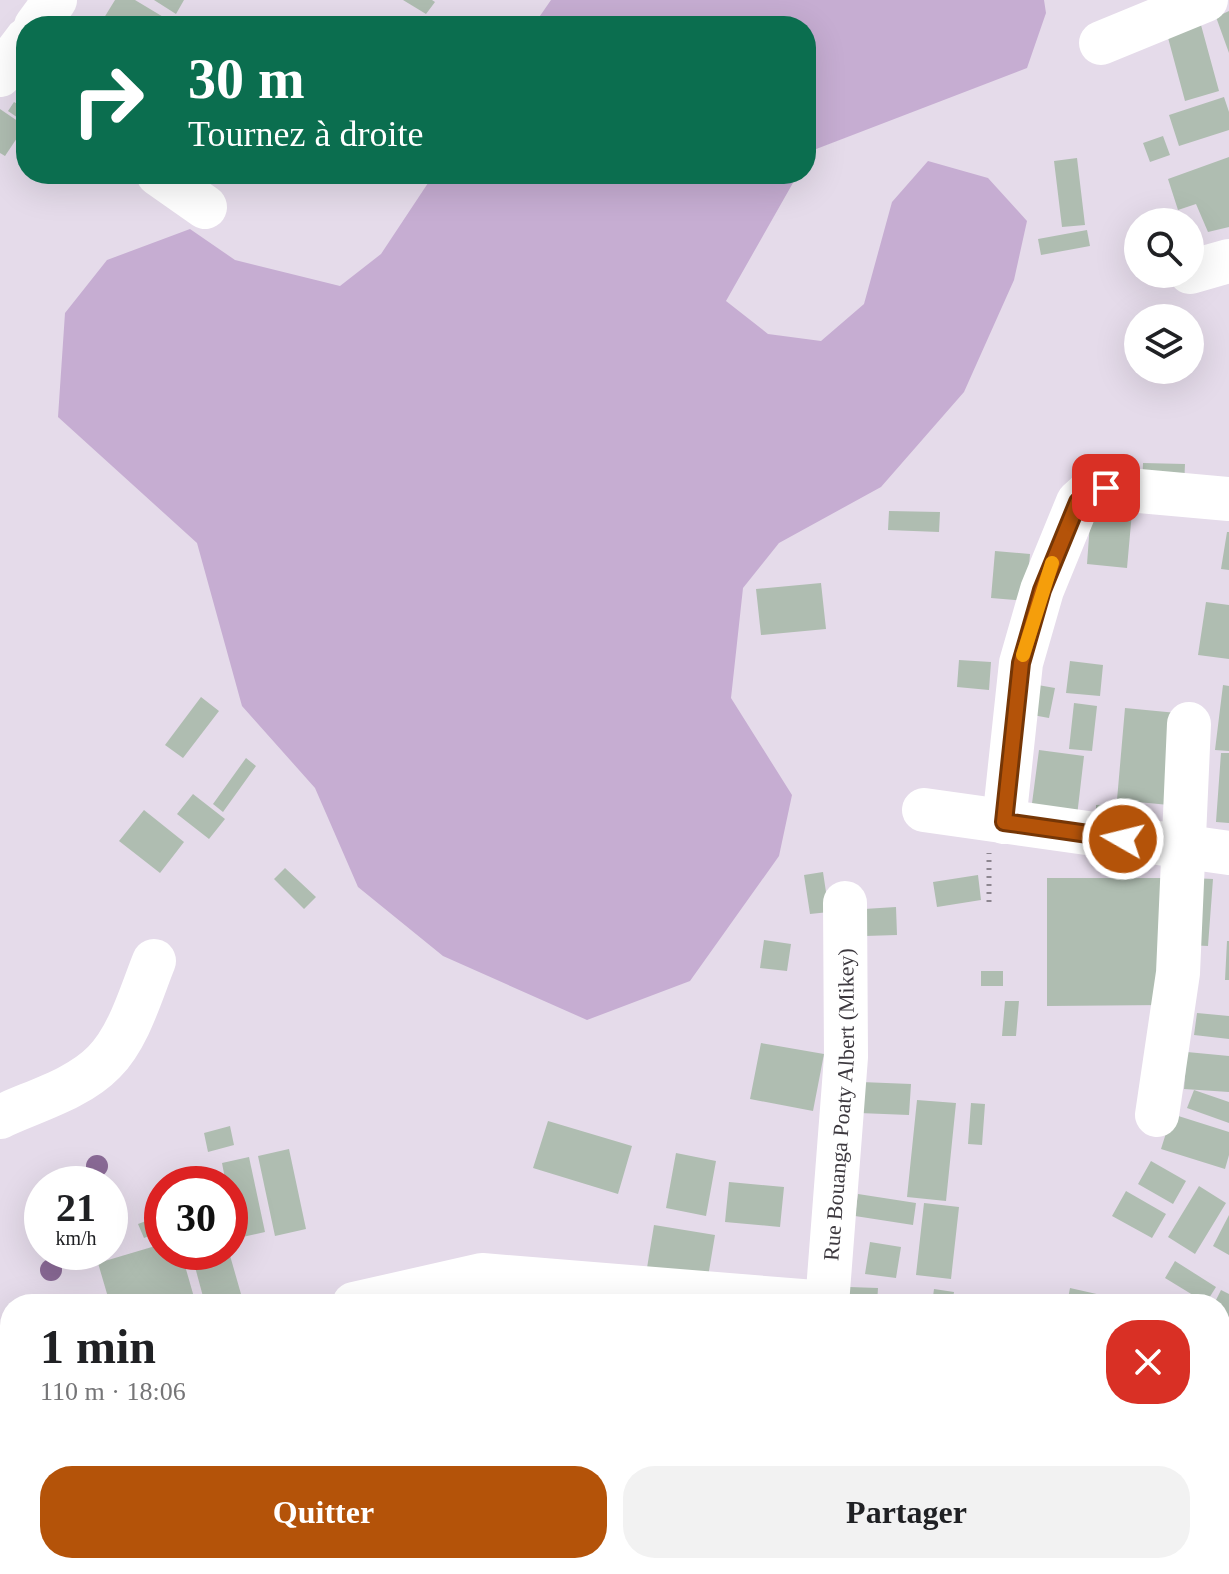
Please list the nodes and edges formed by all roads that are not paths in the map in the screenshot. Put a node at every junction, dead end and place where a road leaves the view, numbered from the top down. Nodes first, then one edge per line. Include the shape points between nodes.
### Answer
1 (1206, 0) edge
2 (1101, 43) dead end
3 (172, 184) edge
4 (205, 207) dead end
5 (1229, 261) edge
6 (1204, 268) edge
7 (1229, 499) edge
8 (1189, 724) dead end
9 (924, 810) dead end
10 (997, 821) junction
11 (1183, 847) junction
12 (1229, 853) edge
13 (845, 903) dead end
14 (154, 961) dead end
15 (1157, 1115) dead end
16 (0, 1117) edge
17 (398, 1294) edge
18 (708, 1294) edge
19 (828, 1294) edge

1 - 2 street
3 - 4 street
5 - 6 street
7 - 10 street via 1106,488 1089,492 1078,502 1042,590 1021,663
8 - 11 street
9 - 10 street
10 - 11 street
11 - 12 street
11 - 15 street via 1178,973
13 - 19 street, Rue Bouanga Poaty Albert (Mikey) via 846,1057
14 - 16 street via 123,1034 105,1061 76,1082
17 - 18 street via 482,1275

